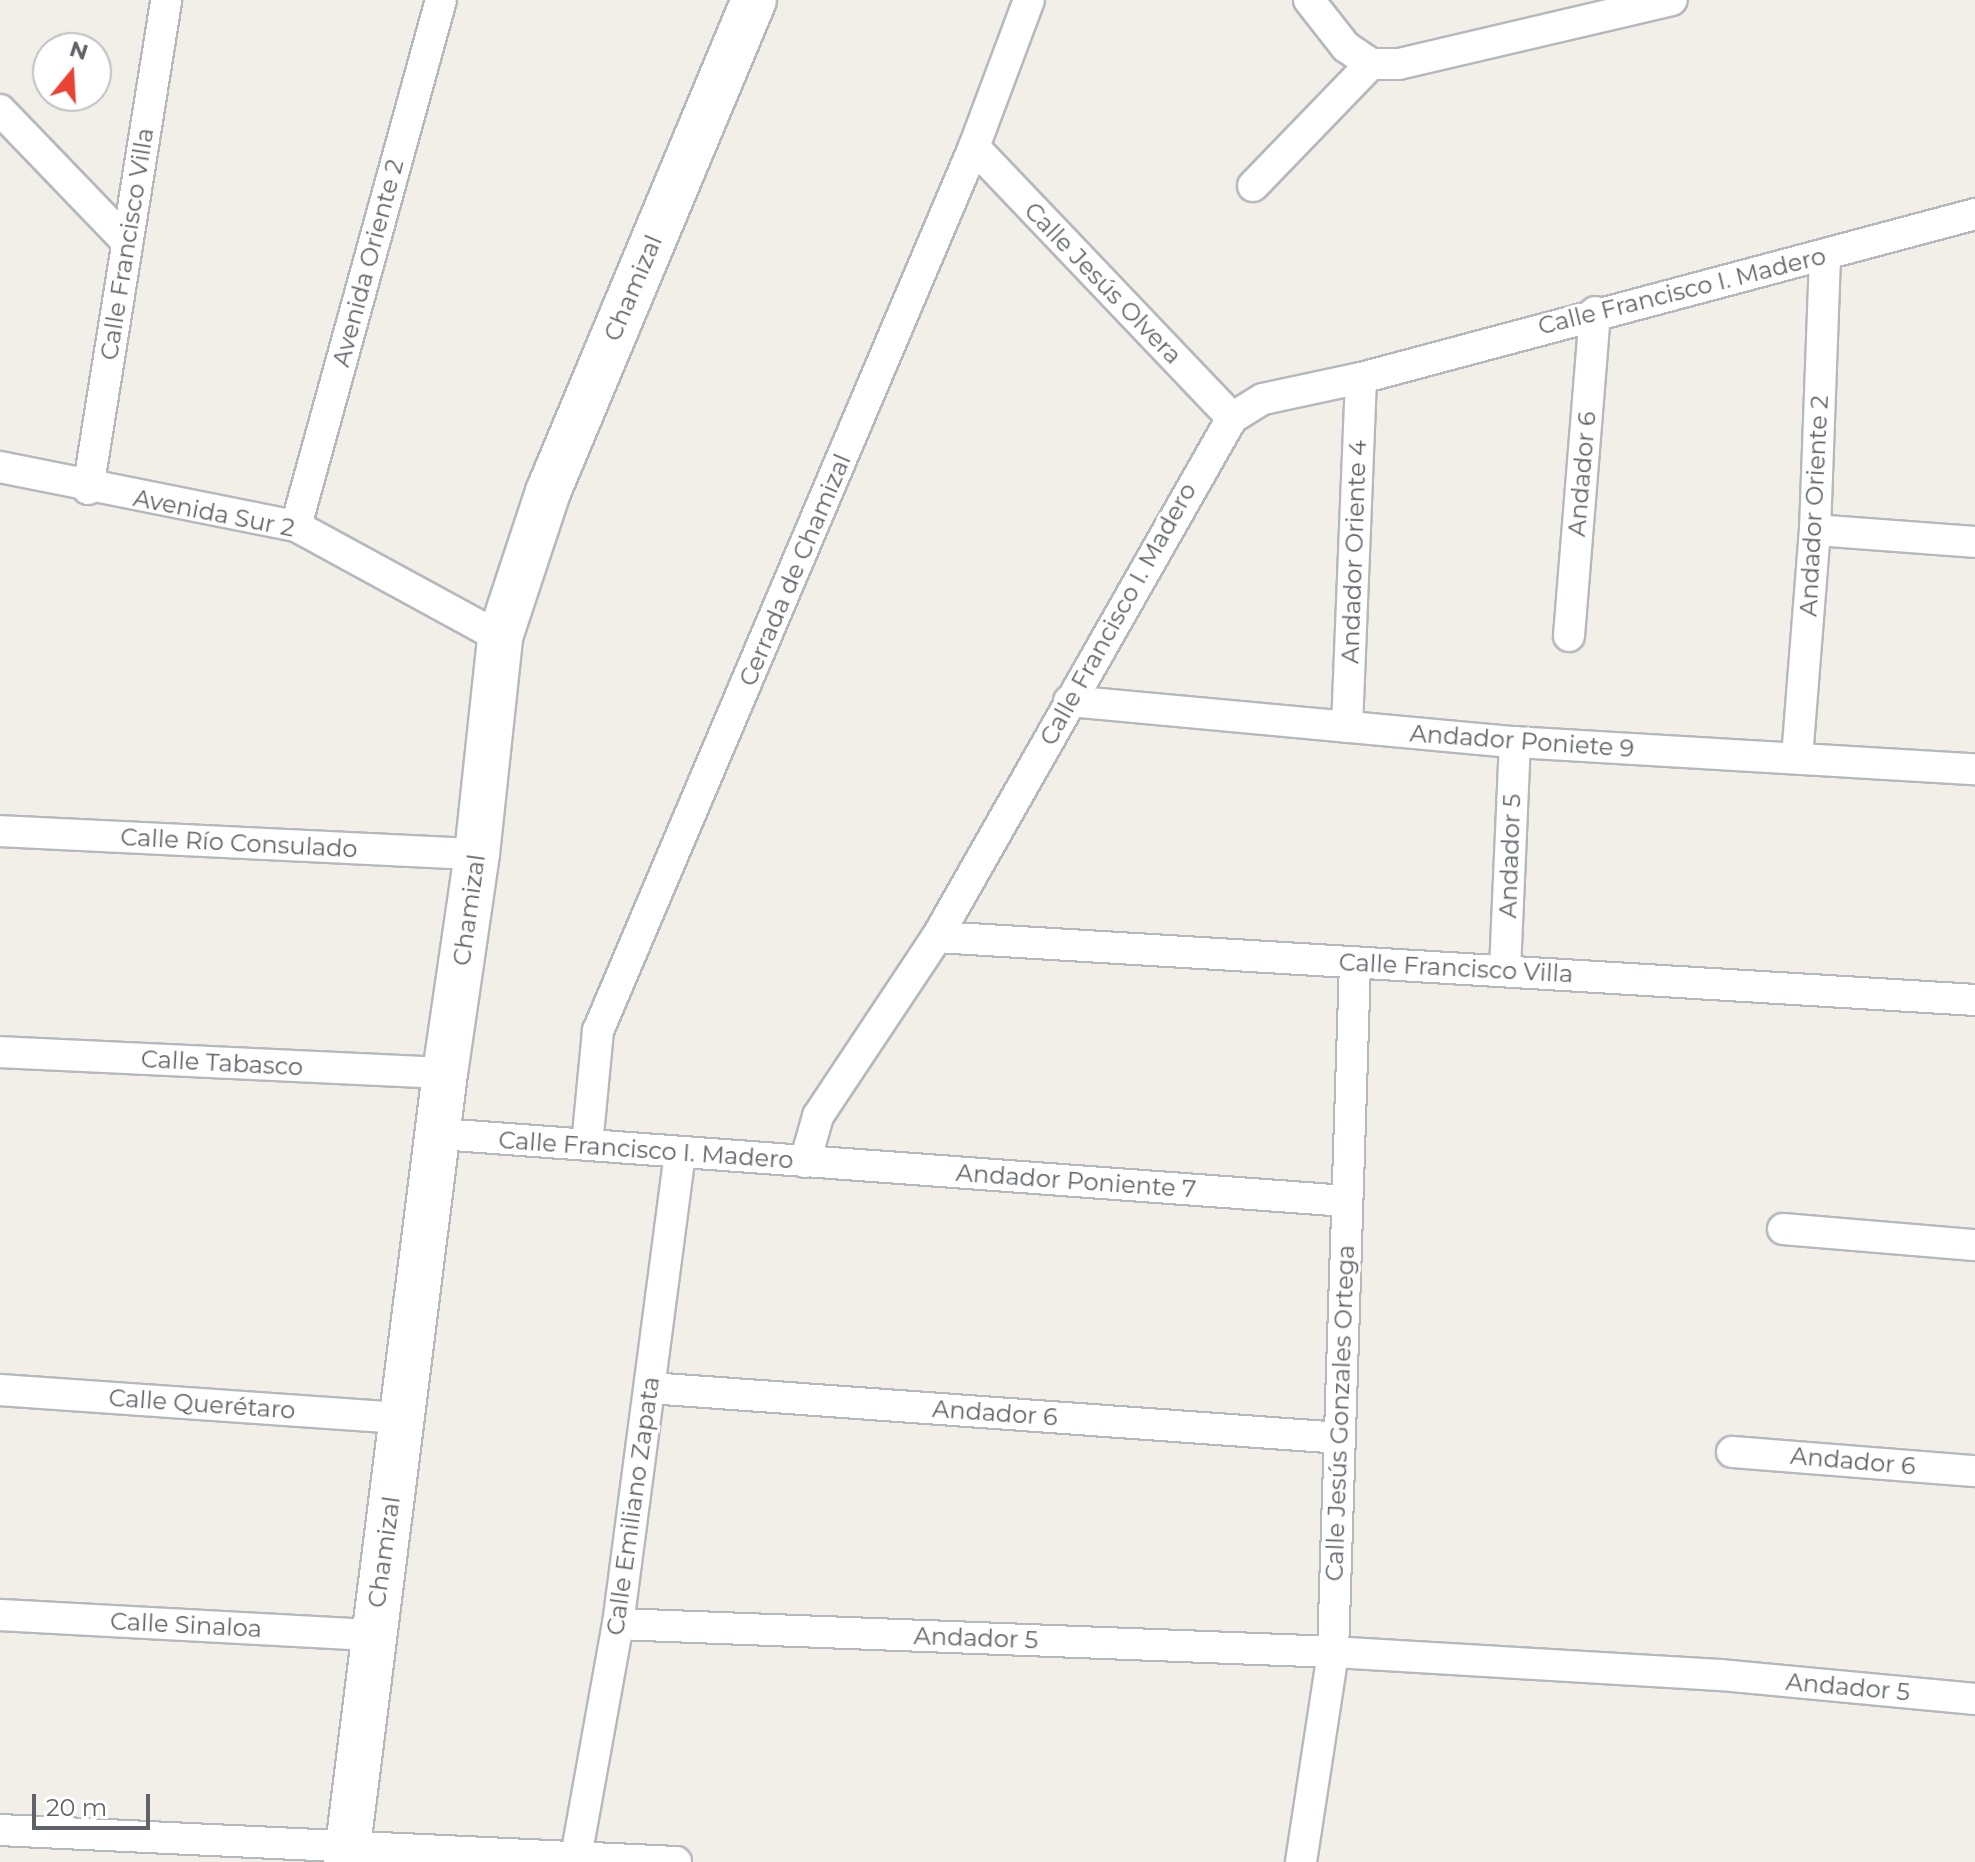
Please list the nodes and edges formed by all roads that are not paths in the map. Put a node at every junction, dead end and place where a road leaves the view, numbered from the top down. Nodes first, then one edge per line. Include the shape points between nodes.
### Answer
1 (166, 0) edge
2 (441, 0) edge
3 (754, 0) edge
4 (1029, 0) edge
5 (1309, 0) edge
6 (1672, 0) edge
7 (1575, 13) edge
8 (1371, 64) junction
9 (0, 110) edge
10 (974, 147) junction
11 (1253, 186) dead end
12 (1975, 214) edge
13 (127, 242) junction
14 (1825, 254) junction
15 (1595, 312) junction
16 (1361, 378) junction
17 (1232, 418) junction
18 (0, 467) edge
19 (88, 489) junction
20 (296, 526) junction
21 (1815, 530) junction
22 (1975, 542) edge
23 (1569, 636) dead end
24 (500, 637) junction
25 (1069, 701) junction
26 (1347, 727) junction
27 (1515, 742) junction
28 (1797, 758) junction
29 (1975, 769) edge
30 (0, 831) edge
31 (477, 854) junction
32 (937, 937) junction
33 (1355, 962) junction
34 (1505, 970) junction
35 (1975, 1000) edge
36 (0, 1052) edge
37 (445, 1073) junction
38 (440, 1134) junction
39 (587, 1145) junction
40 (680, 1154) junction
41 (805, 1162) junction
42 (1346, 1201) junction
43 (1783, 1229) dead end
44 (1975, 1245) edge
45 (650, 1388) junction
46 (0, 1390) edge
47 (403, 1418) junction
48 (1340, 1438) junction
49 (1732, 1452) dead end
50 (1975, 1471) edge
51 (0, 1615) edge
52 (618, 1624) junction
53 (373, 1635) junction
54 (1333, 1652) junction
55 (1975, 1699) edge
56 (0, 1830) edge
57 (348, 1853) edge
58 (576, 1857) junction
59 (614, 1860) edge
60 (676, 1862) edge
61 (1301, 1862) edge

1 - 13 street, Calle Francisco Villa
2 - 20 street, Avenida Oriente 2
3 - 24 street, Chamizal via 548,492
4 - 10 street, Cerrada de Chamizal
5 - 8 street via 1346,47
6 - 7 street
7 - 8 street via 1399,64
8 - 11 street
9 - 13 street
10 - 17 street, Calle Jesús Olvera
10 - 39 street, Cerrada de Chamizal via 598,1031
12 - 14 street, Calle Francisco I. Madero
13 - 19 street, Calle Francisco Villa
14 - 15 street, Calle Francisco I. Madero
14 - 21 street, Andador Oriente 2
15 - 16 street, Calle Francisco I. Madero
15 - 23 street, Andador 6
16 - 17 street, Calle Francisco I. Madero via 1263,399
16 - 26 street, Andador Oriente 4
17 - 25 street, Calle Francisco I. Madero
18 - 19 street, Avenida Sur 2
19 - 20 street, Avenida Sur 2
20 - 24 street, Avenida Sur 2
21 - 22 street
21 - 28 street, Andador Oriente 2
24 - 31 street, Chamizal
25 - 26 street, Andador Poniete 9
25 - 32 street, Calle Francisco I. Madero
26 - 27 street, Andador Poniete 9
27 - 28 street, Andador Poniete 9
27 - 34 street, Andador 5
28 - 29 street, Andador Poniete 9
30 - 31 street, Calle Río Consulado
31 - 37 street, Chamizal
32 - 33 street, Calle Francisco Villa
32 - 41 street, Calle Francisco I. Madero via 818,1116
33 - 34 street, Calle Francisco Villa
33 - 42 street, Calle Jesús Gonzales Ortega
34 - 35 street, Calle Francisco Villa
36 - 37 street, Calle Tabasco
37 - 38 street, Chamizal
38 - 39 street, Calle Francisco I. Madero
38 - 47 street, Chamizal
39 - 40 street, Calle Francisco I. Madero
40 - 41 street, Calle Francisco I. Madero
40 - 45 street, Calle Emiliano Zapata
41 - 42 street, Andador Poniente 7
42 - 48 street, Calle Jesús Gonzales Ortega
43 - 44 street
45 - 48 street, Andador 6
45 - 52 street, Calle Emiliano Zapata
46 - 47 street, Calle Querétaro
47 - 53 street, Chamizal
48 - 54 street, Calle Jesús Gonzales Ortega
49 - 50 street, Andador 6
51 - 53 street, Calle Sinaloa
52 - 54 street, Andador 5
52 - 58 street, Calle Emiliano Zapata
53 - 57 street, Chamizal
54 - 55 street, Andador 5 via 1721,1675
54 - 61 street, Calle Jesús Gonzales Ortega
56 - 57 street
57 - 58 street
58 - 59 street
59 - 60 street

